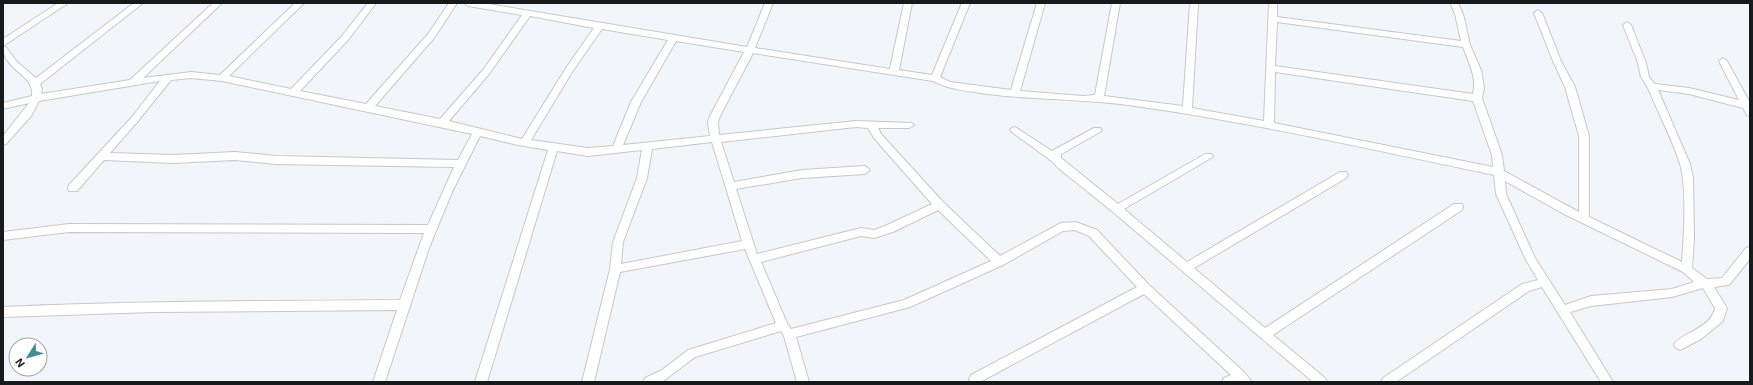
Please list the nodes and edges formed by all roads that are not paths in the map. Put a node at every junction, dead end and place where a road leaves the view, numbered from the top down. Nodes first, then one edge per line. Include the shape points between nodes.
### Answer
1 (64, 3) edge
2 (138, 3) edge
3 (218, 3) edge
4 (300, 3) edge
5 (372, 3) edge
6 (454, 3) edge
7 (468, 3) edge
8 (769, 3) edge
9 (908, 3) edge
10 (966, 3) edge
11 (1041, 3) edge
12 (1116, 3) edge
13 (1194, 3) edge
14 (1273, 3) edge
15 (1454, 3) edge
16 (528, 13) junction
17 (1538, 13) dead end
18 (1272, 18) junction
19 (1627, 24) dead end
20 (600, 26) junction
21 (673, 38) junction
22 (3, 43) edge
23 (1466, 45) junction
24 (3, 48) edge
25 (750, 50) junction
26 (1722, 61) dead end
27 (1272, 69) junction
28 (894, 72) junction
29 (168, 78) junction
30 (222, 78) junction
31 (935, 78) junction
32 (36, 83) junction
33 (130, 84) junction
34 (1652, 87) junction
35 (293, 93) junction
36 (1015, 94) junction
37 (37, 98) junction
38 (1099, 98) junction
39 (1477, 98) junction
40 (3, 106) edge
41 (368, 108) junction
42 (1749, 108) edge
43 (1187, 110) junction
44 (442, 123) junction
45 (872, 125) junction
46 (909, 125) dead end
47 (1269, 125) junction
48 (1015, 130) dead end
49 (1097, 130) dead end
50 (477, 133) junction
51 (716, 139) junction
52 (3, 142) edge
53 (525, 143) junction
54 (648, 146) junction
55 (553, 148) junction
56 (616, 149) junction
57 (102, 156) junction
58 (1208, 156) dead end
59 (1056, 159) junction
60 (460, 164) junction
61 (865, 170) dead end
62 (1498, 172) junction
63 (1343, 175) dead end
64 (732, 186) junction
65 (74, 188) dead end
66 (939, 205) junction
67 (1458, 207) dead end
68 (1117, 209) junction
69 (1584, 218) junction
70 (431, 229) junction
71 (3, 236) edge
72 (748, 244) junction
73 (1750, 251) edge
74 (754, 259) junction
75 (999, 262) junction
76 (1687, 268) junction
77 (614, 269) junction
78 (1186, 269) junction
79 (1546, 282) junction
80 (1705, 283) junction
81 (1145, 288) junction
82 (404, 305) junction
83 (1562, 310) junction
84 (3, 312) edge
85 (786, 330) junction
86 (1265, 334) junction
87 (1680, 345) dead end
88 (975, 379) dead end
89 (1243, 379) edge
90 (379, 382) edge
91 (481, 382) edge
92 (588, 382) edge
93 (649, 382) edge
94 (803, 382) edge
95 (1228, 382) edge
96 (1321, 382) edge
97 (1387, 382) edge
98 (1607, 382) edge

1 - 22 street
2 - 32 street
3 - 33 street
4 - 30 street
5 - 35 street via 343,41
6 - 41 street via 431,36
7 - 16 street
8 - 25 street
9 - 28 street
10 - 31 street
11 - 36 street
12 - 38 street
13 - 43 street
14 - 18 street
15 - 23 street
16 - 20 street
16 - 44 street via 486,72
17 - 69 street via 1570,87 1584,136
18 - 23 street
18 - 27 street
19 - 34 street via 1645,77
20 - 21 street
20 - 53 street via 569,70
21 - 25 street
21 - 56 street via 636,102
23 - 39 street via 1477,70
24 - 32 street via 13,63
25 - 28 street
25 - 51 street via 715,116 713,131
26 - 42 street
27 - 39 street
27 - 47 street
28 - 31 street
29 - 30 street via 191,75
29 - 33 street
29 - 57 street
30 - 35 street
31 - 36 street via 948,85
32 - 37 street
33 - 37 street
34 - 42 street via 1691,93
34 - 76 street via 1685,164 1688,178
35 - 41 street
36 - 38 street
37 - 40 street
37 - 52 street
38 - 43 street
39 - 62 street via 1497,155
41 - 44 street
43 - 47 street
44 - 50 street
45 - 46 street
45 - 51 street via 856,124
45 - 66 street via 877,136
47 - 62 street
48 - 59 street
49 - 59 street via 1056,152
50 - 53 street
50 - 60 street
51 - 54 street
51 - 64 street
53 - 55 street
54 - 56 street
54 - 77 street via 642,178 618,242
55 - 56 street via 588,152
55 - 91 street
57 - 60 street via 173,159 235,156 276,160
57 - 65 street
58 - 68 street
59 - 68 street
60 - 70 street
61 - 64 street via 802,174
62 - 69 street
62 - 79 street via 1500,194 1531,260
63 - 78 street
64 - 72 street
66 - 74 street via 874,234 861,232
66 - 75 street
67 - 86 street
68 - 78 street
69 - 76 street
70 - 71 street via 69,228
70 - 82 street
72 - 74 street
72 - 77 street
73 - 80 street via 1725,282
74 - 85 street
75 - 81 street via 1061,227 1076,226 1093,233
75 - 85 street via 906,304
76 - 80 street
77 - 92 street
78 - 86 street
79 - 83 street
79 - 97 street via 1526,287
80 - 83 street via 1672,293 1591,301
80 - 87 street via 1720,308 1720,318 1697,336
81 - 88 street
81 - 89 street
82 - 84 street via 167,306
82 - 90 street
83 - 98 street
85 - 93 street via 692,353
85 - 94 street
86 - 96 street
89 - 95 street

